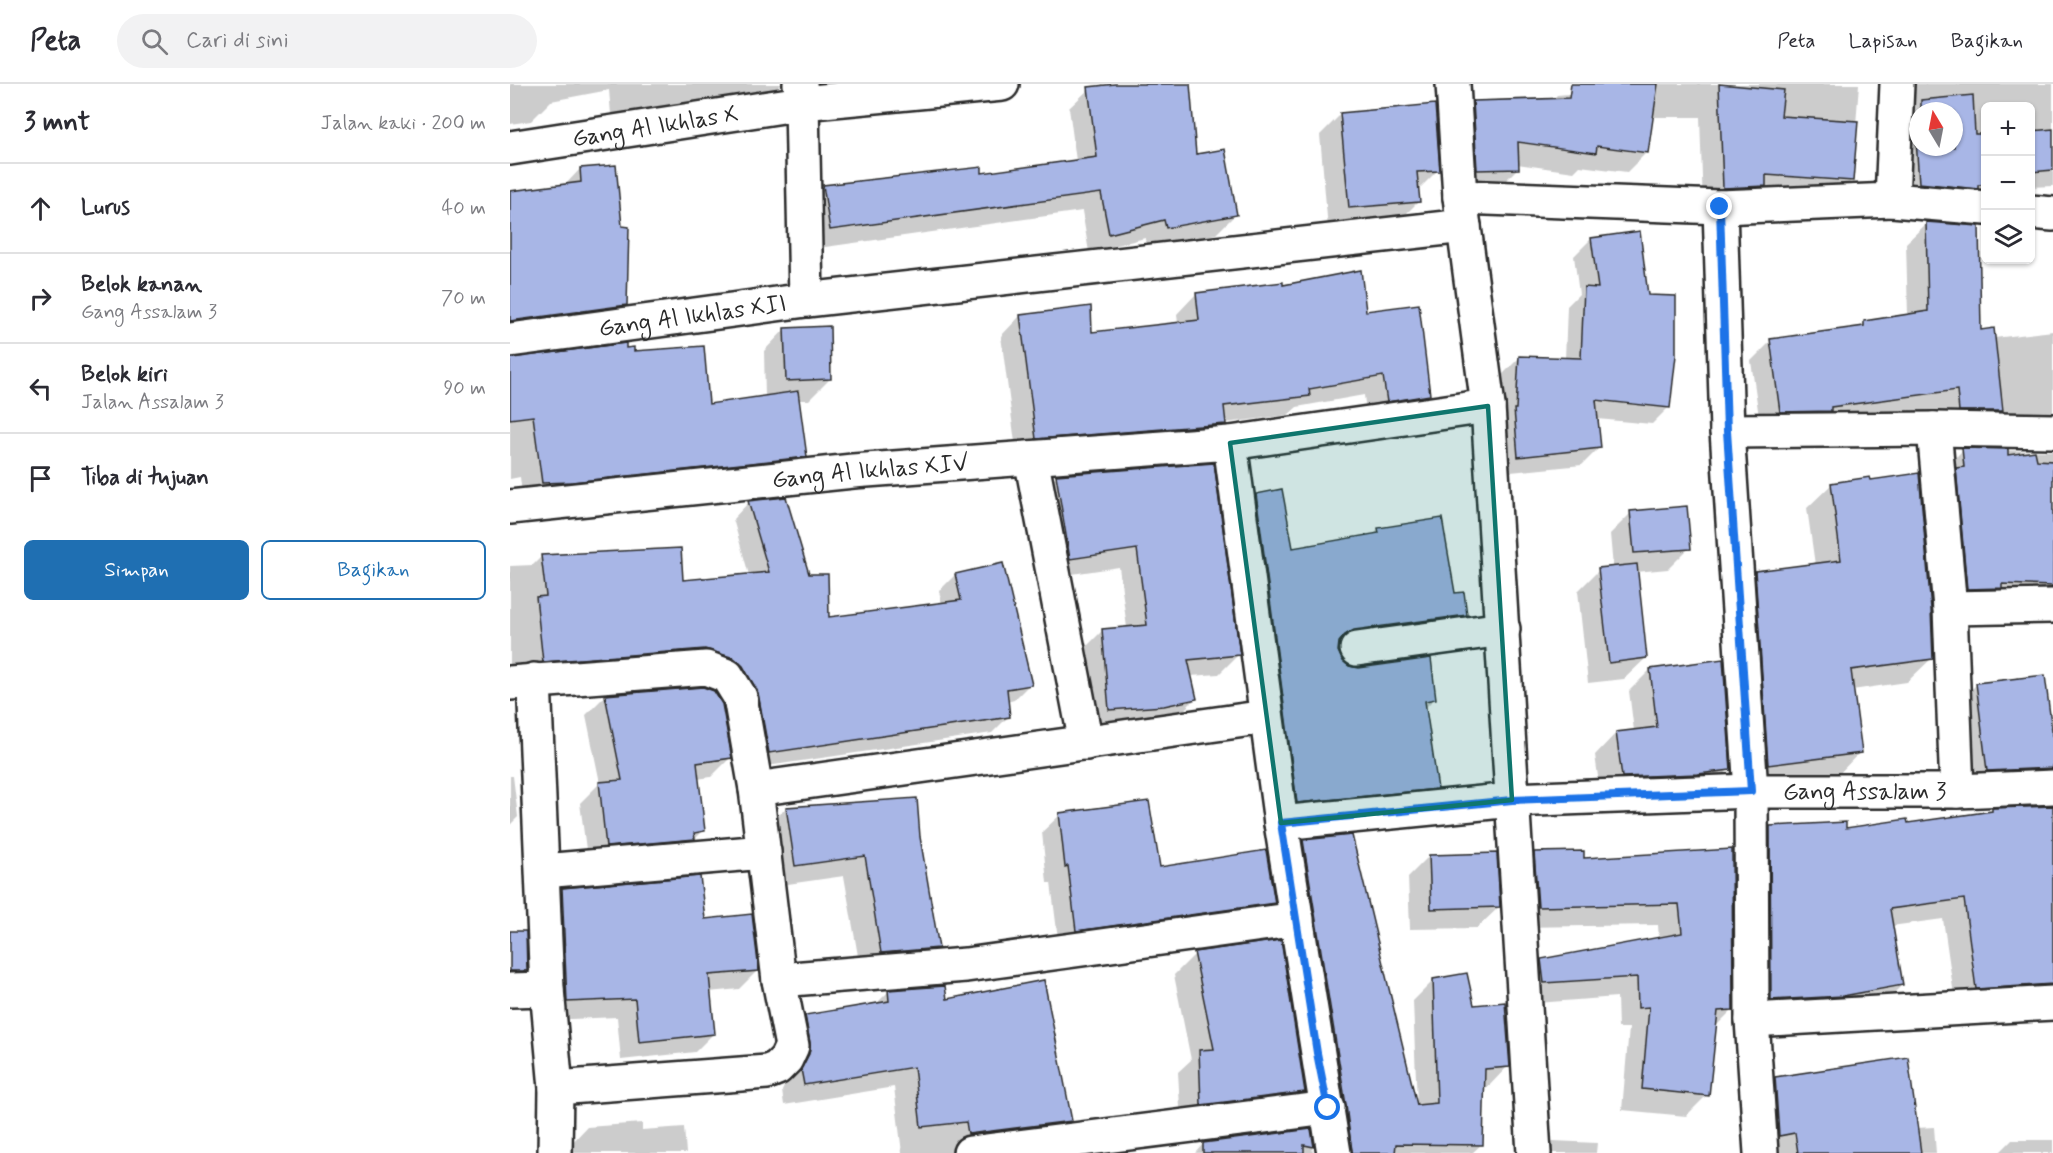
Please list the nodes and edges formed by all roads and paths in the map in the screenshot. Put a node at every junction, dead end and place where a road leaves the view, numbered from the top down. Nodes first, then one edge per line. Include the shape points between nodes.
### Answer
1 (1002, 84) edge
2 (1453, 84) edge
3 (1897, 84) edge
4 (801, 94) edge
5 (510, 148) edge
6 (1892, 200) junction
7 (1720, 207) junction
8 (1981, 208) edge
9 (1462, 211) junction
10 (2035, 212) edge
11 (2053, 214) edge
12 (806, 300) junction
13 (510, 340) edge
14 (1488, 406) junction
15 (1934, 429) junction
16 (1727, 431) junction
17 (2053, 431) edge
18 (1230, 443) junction
19 (1031, 458) junction
20 (510, 507) edge
21 (2053, 606) edge
22 (1950, 608) junction
23 (1503, 628) junction
24 (1357, 649) dead end
25 (522, 681) edge
26 (1266, 717) junction
27 (1086, 743) junction
28 (2053, 788) edge
29 (756, 789) junction
30 (1751, 791) junction
31 (1957, 791) junction
32 (1512, 800) junction
33 (1281, 823) junction
34 (764, 852) junction
35 (543, 872) junction
36 (1297, 919) junction
37 (779, 980) junction
38 (547, 989) junction
39 (510, 990) edge
40 (2053, 1003) edge
41 (1752, 1020) junction
42 (556, 1088) junction
43 (1328, 1108) junction
44 (555, 1153) edge
45 (970, 1153) edge
46 (1334, 1153) edge
47 (1534, 1153) edge
48 (1761, 1153) edge

1 - 4 street, Gang Al Ikhlas X
2 - 9 street
3 - 6 street
4 - 5 street, Gang Al Ikhlas X
4 - 12 street, Gang Al Ikhlas XII
6 - 7 street
6 - 8 street
7 - 9 street
7 - 16 street
9 - 12 street
9 - 14 street
10 - 11 street
12 - 13 street, Gang Al Ikhlas XII
14 - 18 street, Gang Al Ikhlas XIV
14 - 23 street
15 - 16 street
15 - 17 street
15 - 22 street
16 - 30 street
18 - 19 street, Gang Al Ikhlas XIV
18 - 26 street
19 - 20 street, Gang Al Ikhlas XIV via 853,471
19 - 27 street
21 - 22 street
22 - 31 street
23 - 24 street
23 - 32 street
25 - 29 street via 706,668 728,676 740,697
25 - 35 street
26 - 27 street
26 - 33 street
27 - 29 street
28 - 31 street, Gang Assalam 3
29 - 34 street
30 - 31 street, Gang Assalam 3
30 - 32 street, Gang Assalam 3
30 - 41 street
32 - 33 street, Gang Assalam 3
32 - 47 street
33 - 36 street
34 - 35 street
34 - 37 street
35 - 38 street
36 - 37 street via 966,964
36 - 43 street
37 - 42 street via 792,1046 777,1068 767,1072
38 - 39 street
38 - 42 street
40 - 41 street
41 - 48 street
42 - 44 street
43 - 45 street
43 - 46 street

